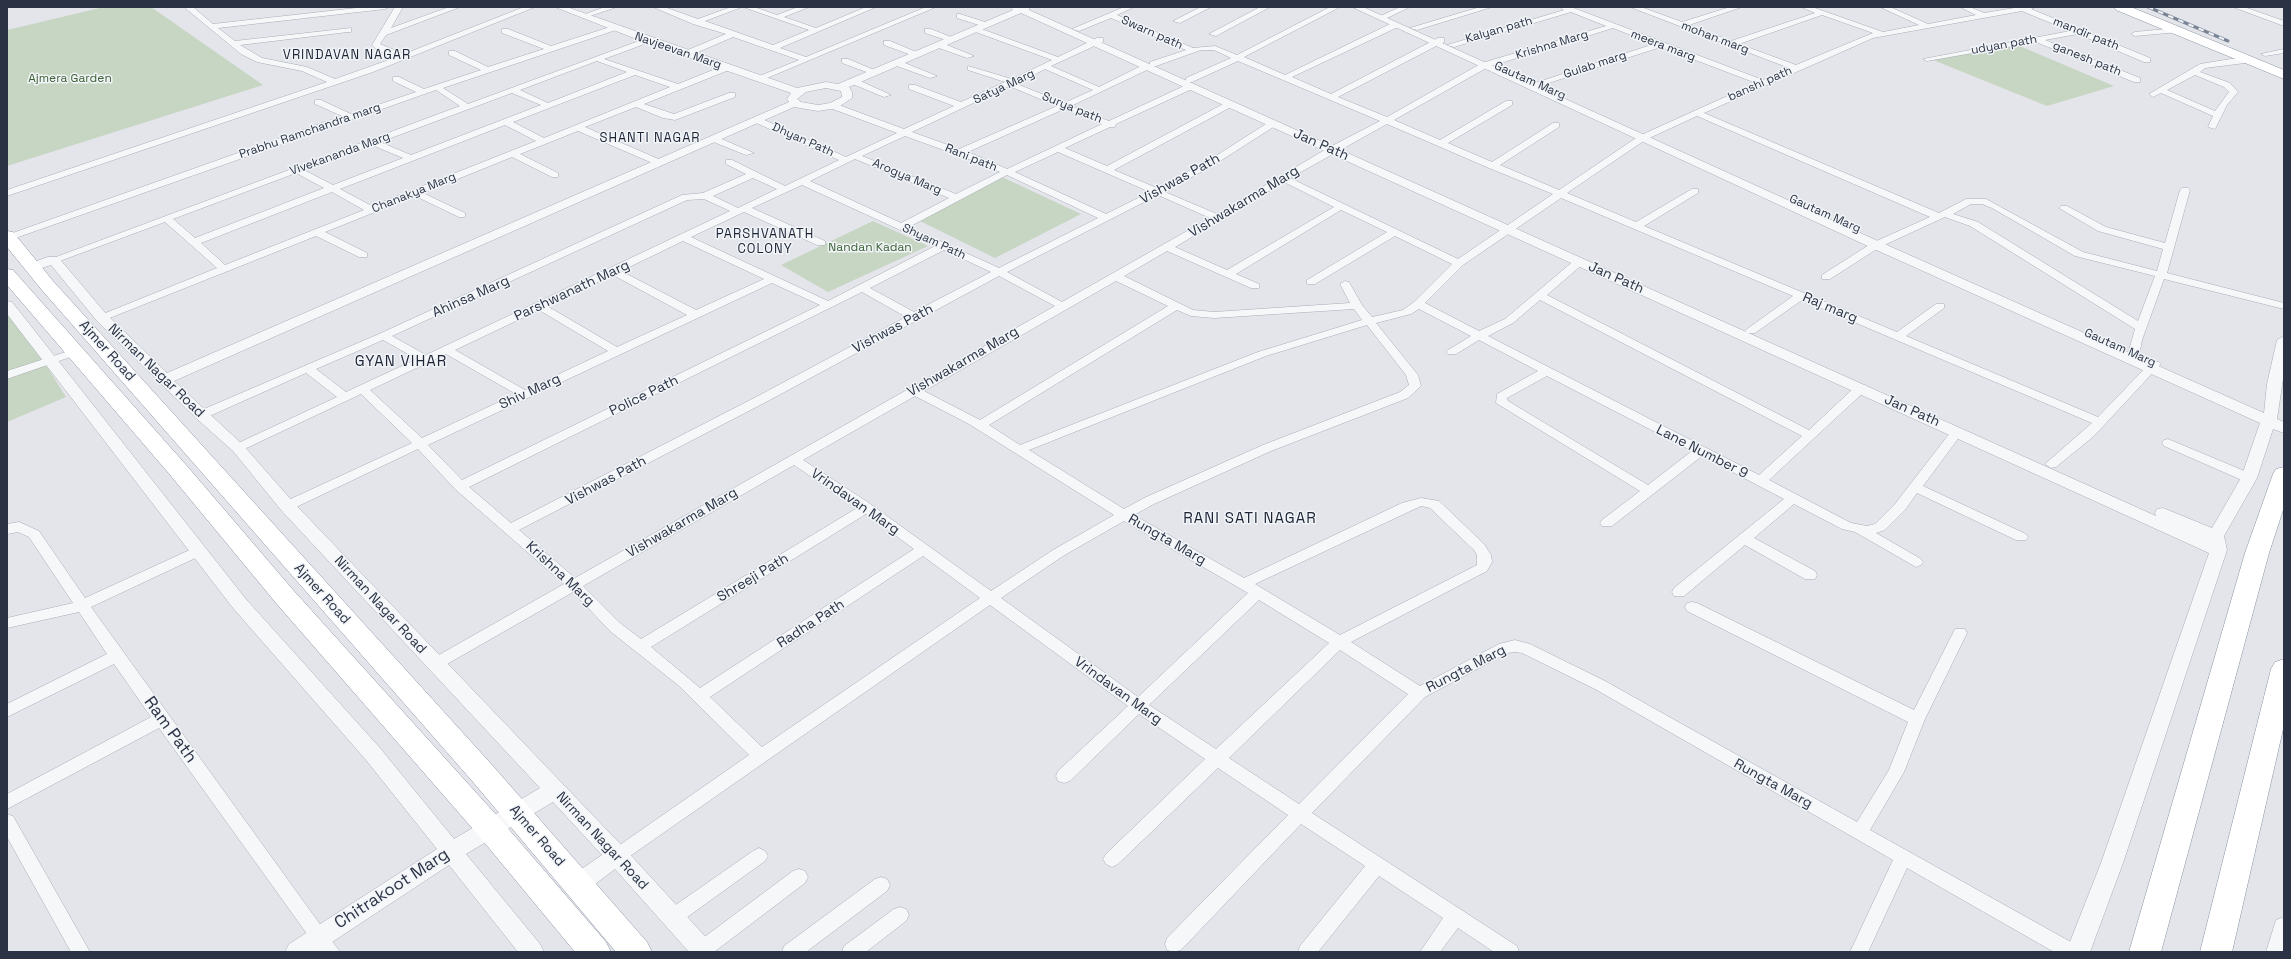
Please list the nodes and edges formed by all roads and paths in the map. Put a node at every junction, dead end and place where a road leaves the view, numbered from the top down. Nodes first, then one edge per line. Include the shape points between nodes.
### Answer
1 (204, 7) edge
2 (385, 7) edge
3 (398, 7) edge
4 (455, 7) edge
5 (531, 7) edge
6 (559, 7) edge
7 (613, 7) edge
8 (657, 7) edge
9 (738, 7) edge
10 (747, 7) edge
11 (805, 7) edge
12 (872, 7) edge
13 (931, 7) edge
14 (1130, 7) edge
15 (1207, 7) edge
16 (1266, 7) edge
17 (1336, 7) edge
18 (1356, 7) edge
19 (1368, 7) edge
20 (1406, 7) edge
21 (1488, 7) edge
22 (1738, 7) edge
23 (1805, 7) edge
24 (1884, 7) edge
25 (1964, 7) edge
26 (2120, 7) edge
27 (2149, 7) edge
28 (2237, 7) edge
29 (189, 8) edge
30 (1023, 8) edge
31 (1568, 8) edge
32 (1638, 8) edge
33 (2028, 8) edge
34 (1822, 13) junction
35 (1111, 15) junction
36 (1982, 15) junction
37 (584, 16) junction
38 (960, 16) dead end
39 (778, 17) junction
40 (1383, 17) junction
41 (1177, 21) dead end
42 (696, 22) junction
43 (2284, 24) edge
44 (1395, 25) junction
45 (1681, 25) junction
46 (212, 26) junction
47 (1613, 26) junction
48 (1927, 26) junction
49 (981, 27) junction
50 (613, 28) junction
51 (1414, 28) junction
52 (1076, 29) junction
53 (348, 30) dead end
54 (815, 30) junction
55 (2176, 30) junction
56 (506, 31) dead end
57 (928, 31) dead end
58 (2081, 31) junction
59 (383, 33) junction
60 (733, 34) junction
61 (1213, 34) dead end
62 (1882, 34) junction
63 (2135, 34) dead end
64 (952, 39) junction
65 (2036, 39) junction
66 (647, 40) junction
67 (1097, 42) junction
68 (1438, 42) junction
69 (234, 43) junction
70 (887, 43) dead end
71 (1730, 44) junction
72 (939, 45) junction
73 (1451, 45) junction
74 (1660, 45) junction
75 (773, 48) junction
76 (551, 49) junction
77 (1192, 50) junction
78 (2284, 51) edge
79 (452, 53) dead end
80 (686, 54) junction
81 (918, 54) junction
82 (2265, 54) junction
83 (970, 56) dead end
84 (405, 57) junction
85 (1238, 58) junction
86 (598, 59) junction
87 (1927, 59) dead end
88 (807, 60) junction
89 (1060, 60) junction
90 (2147, 60) dead end
91 (2250, 60) junction
92 (845, 61) dead end
93 (2284, 62) edge
94 (897, 63) junction
95 (1488, 64) junction
96 (1149, 65) junction
97 (1046, 67) junction
98 (726, 68) junction
99 (971, 68) dead end
100 (1796, 68) junction
101 (489, 71) junction
102 (635, 72) junction
103 (875, 72) junction
104 (2194, 72) junction
105 (2284, 75) edge
106 (933, 76) dead end
107 (1284, 78) junction
108 (396, 79) dead end
109 (760, 79) junction
110 (2137, 80) dead end
111 (854, 81) junction
112 (334, 82) junction
113 (1012, 83) junction
114 (1189, 83) junction
115 (1762, 83) junction
116 (1534, 85) junction
117 (677, 87) junction
118 (840, 87) junction
119 (912, 87) dead end
120 (438, 88) junction
121 (513, 90) junction
122 (1100, 90) junction
123 (2163, 91) junction
124 (424, 92) junction
125 (2153, 94) dead end
126 (732, 95) dead end
127 (887, 95) dead end
128 (796, 97) junction
129 (1330, 98) junction
130 (318, 102) dead end
131 (1509, 103) dead end
132 (636, 104) junction
133 (1228, 105) junction
134 (549, 106) junction
135 (833, 106) junction
136 (963, 106) junction
137 (1065, 106) junction
138 (467, 107) junction
139 (1697, 112) junction
140 (2218, 115) junction
141 (351, 117) junction
142 (757, 120) junction
143 (506, 122) junction
144 (1386, 122) junction
145 (1272, 124) junction
146 (1112, 125) junction
147 (1556, 125) dead end
148 (577, 127) junction
149 (2212, 127) dead end
150 (907, 133) junction
151 (1645, 136) junction
152 (714, 139) junction
153 (543, 141) junction
154 (372, 142) junction
155 (1440, 144) junction
156 (1334, 148) junction
157 (1059, 149) junction
158 (959, 152) junction
159 (748, 153) dead end
160 (513, 154) junction
161 (412, 159) junction
162 (852, 159) junction
163 (729, 162) dead end
164 (660, 163) junction
165 (1492, 166) junction
166 (297, 170) junction
167 (1107, 170) junction
168 (1007, 172) junction
169 (753, 174) junction
170 (555, 175) dead end
171 (1284, 179) junction
172 (804, 182) junction
173 (333, 189) junction
174 (786, 190) junction
175 (2185, 190) dead end
176 (1159, 191) junction
177 (1695, 191) dead end
178 (7, 193) edge
179 (416, 193) junction
180 (1560, 194) junction
181 (704, 196) junction
182 (957, 198) junction
183 (1340, 206) junction
184 (2064, 208) dead end
185 (372, 210) junction
186 (742, 211) junction
187 (462, 214) dead end
188 (1942, 216) junction
189 (166, 218) junction
190 (1106, 218) junction
191 (1218, 218) junction
192 (902, 226) junction
193 (1636, 226) junction
194 (1510, 227) junction
195 (317, 232) junction
196 (1394, 232) junction
197 (685, 238) junction
198 (194, 242) junction
199 (10, 243) edge
200 (821, 243) dead end
201 (1881, 243) junction
202 (944, 246) junction
203 (1167, 247) junction
204 (2169, 247) junction
205 (363, 254) dead end
206 (1580, 261) junction
207 (1459, 263) junction
208 (43, 264) junction
209 (224, 269) junction
210 (614, 271) junction
211 (999, 272) junction
212 (7, 274) edge
213 (1228, 274) junction
214 (2161, 274) junction
215 (1115, 276) junction
216 (1826, 277) dead end
217 (772, 279) junction
218 (1311, 282) dead end
219 (1345, 284) dead end
220 (1255, 286) dead end
221 (863, 288) junction
222 (1539, 295) junction
223 (1800, 296) junction
224 (1418, 304) junction
225 (7, 305) edge
226 (828, 305) junction
227 (540, 306) junction
228 (1062, 306) junction
229 (1176, 306) junction
230 (1357, 306) junction
231 (1940, 306) dead end
232 (2284, 306) edge
233 (696, 315) junction
234 (915, 317) junction
235 (102, 318) junction
236 (1369, 321) junction
237 (2140, 327) junction
238 (1751, 331) junction
239 (1480, 335) junction
240 (383, 336) junction
241 (1898, 337) junction
242 (2284, 340) edge
243 (448, 350) junction
244 (75, 352) junction
245 (617, 352) junction
246 (1452, 352) dead end
247 (2133, 358) junction
248 (49, 360) junction
249 (427, 360) junction
250 (2153, 367) junction
251 (308, 369) junction
252 (1547, 371) junction
253 (7, 375) edge
254 (166, 379) junction
255 (1861, 388) junction
256 (363, 390) junction
257 (914, 390) junction
258 (524, 394) junction
259 (346, 398) junction
260 (201, 415) junction
261 (2274, 419) edge
262 (2100, 422) junction
263 (979, 426) junction
264 (2284, 428) edge
265 (1957, 432) junction
266 (1811, 436) junction
267 (2168, 443) dead end
268 (422, 445) junction
269 (238, 448) junction
270 (1018, 450) junction
271 (1701, 451) junction
272 (793, 459) junction
273 (2051, 464) junction
274 (2284, 474) edge
275 (2249, 478) junction
276 (1760, 482) junction
277 (460, 486) junction
278 (1915, 487) junction
279 (1649, 491) junction
280 (1793, 498) junction
281 (287, 506) junction
282 (866, 508) junction
283 (1124, 515) junction
284 (1607, 523) dead end
285 (13, 528) edge
286 (510, 529) junction
287 (1860, 530) junction
288 (2022, 537) dead end
289 (1743, 538) junction
290 (2217, 543) junction
291 (923, 550) junction
292 (199, 551) junction
293 (1916, 562) dead end
294 (1810, 575) dead end
295 (1243, 584) junction
296 (574, 585) junction
297 (1258, 592) junction
298 (1679, 592) dead end
299 (990, 598) junction
300 (81, 606) junction
301 (1692, 607) dead end
302 (7, 623) edge
303 (1960, 633) dead end
304 (1339, 642) junction
305 (640, 647) junction
306 (116, 656) junction
307 (435, 664) junction
308 (2284, 669) edge
309 (1419, 693) junction
310 (698, 697) junction
311 (1137, 705) junction
312 (7, 711) edge
313 (161, 719) junction
314 (1917, 719) junction
315 (760, 755) junction
316 (1216, 758) junction
317 (1064, 776) dead end
318 (555, 790) junction
319 (7, 802) edge
320 (515, 812) junction
321 (1300, 814) junction
322 (7, 821) edge
323 (489, 827) junction
324 (1859, 833) junction
325 (451, 851) junction
326 (617, 856) junction
327 (759, 856) dead end
328 (1903, 858) junction
329 (1112, 859) dead end
330 (1377, 865) junction
331 (799, 877) dead end
332 (578, 884) junction
333 (881, 885) dead end
334 (900, 915) dead end
335 (1456, 916) junction
336 (673, 917) junction
337 (2284, 927) edge
338 (326, 944) edge
339 (1174, 944) dead end
340 (703, 951) edge
341 (81, 952) edge
342 (296, 952) edge
343 (532, 952) edge
344 (595, 952) edge
345 (636, 952) edge
346 (791, 952) edge
347 (851, 952) edge
348 (1307, 952) edge
349 (1429, 952) edge
350 (1510, 952) edge
351 (1859, 952) edge
352 (2071, 952) edge
353 (2078, 952) edge
354 (2145, 952) edge
355 (2216, 952) edge
356 (2278, 952) edge

1 - 29 street
2 - 46 street
3 - 59 street
4 - 59 street
5 - 84 street
6 - 37 street, Navjeevan Marg
7 - 37 street
8 - 42 street
9 - 42 street
10 - 39 street
11 - 39 street
12 - 54 street
13 - 88 street
14 - 35 street
15 - 41 street
16 - 61 street
17 - 85 street
18 - 40 street
19 - 40 street, Gautam Marg
20 - 40 street
21 - 51 street
22 - 45 street
23 - 34 street
24 - 48 street
25 - 36 street
26 - 55 highway
27 - 82 highway
28 - 43 street
29 - 46 street
30 - 49 street
30 - 52 street, Jan Path
30 - 67 street, Jan Path
31 - 47 street, meera marg
31 - 73 street, Kalyan path
32 - 45 street, mohan marg
33 - 36 street, banshi path
33 - 58 street, mandir path
34 - 62 street
34 - 71 street
35 - 52 street
35 - 77 street, Swarn path
36 - 48 street, banshi path
37 - 50 street, Navjeevan Marg
38 - 49 street
39 - 54 street
40 - 44 street
40 - 51 street, Gautam Marg
42 - 60 street
44 - 68 street
44 - 107 street
45 - 71 street, mohan marg
46 - 69 street
47 - 74 street, meera marg
47 - 95 street, Krishna Marg
48 - 62 street, banshi path
49 - 64 street
49 - 89 street
50 - 66 street, Navjeevan Marg
50 - 76 street, Prabhu Ramchandra marg
51 - 68 street, Gautam Marg
52 - 67 street, Jan Path
53 - 69 street
54 - 75 street
55 - 63 street
55 - 91 highway
56 - 76 street
57 - 64 street
58 - 65 street, udyan path
58 - 90 street, mandir path
59 - 84 street via 376,46
60 - 75 street
60 - 80 street
62 - 100 street, banshi path via 1841,48
64 - 72 street
65 - 87 street, udyan path
65 - 110 street, ganesh path
66 - 80 street, Navjeevan Marg
66 - 86 street, Vivekananda Marg
67 - 89 street, Satya Marg
67 - 96 street, Jan Path
68 - 73 street, Gautam Marg
68 - 95 street
68 - 129 street
69 - 112 street via 244,52 260,60 304,68
70 - 81 street
71 - 100 street, mohan marg
72 - 81 street
72 - 83 street
73 - 95 street, Gautam Marg
74 - 115 street, meera marg
74 - 116 street, Gulab marg
75 - 88 street
76 - 101 street, Prabhu Ramchandra marg
77 - 85 street, Raj marg via 1208,47
77 - 96 street
78 - 82 street
79 - 101 street
80 - 98 street, Navjeevan Marg
81 - 94 street
82 - 93 highway
84 - 112 street
85 - 107 street, Raj marg
85 - 114 street
86 - 102 street
86 - 121 street, Vivekananda Marg
88 - 109 street
89 - 97 street, Satya Marg
91 - 104 street via 2203,66
91 - 105 highway
92 - 103 street
94 - 103 street
94 - 106 street
95 - 116 street, Gautam Marg
95 - 144 street, Vishwakarma Marg
96 - 114 street, Jan Path
96 - 122 street
97 - 113 street, Satya Marg
97 - 122 street
98 - 109 street, Navjeevan Marg
98 - 117 street, Chanakya Marg
99 - 113 street, Surya path
100 - 115 street, banshi path
101 - 120 street, Prabhu Ramchandra marg
102 - 117 street
102 - 134 street
103 - 111 street
104 - 123 street
104 - 140 street via 2233,90
107 - 129 street, Raj marg
108 - 124 street
109 - 128 street, Navjeevan Marg
111 - 118 street
111 - 127 street
112 - 178 street
113 - 136 street, Satya Marg
113 - 137 street, Surya path
114 - 133 street, Jan Path
114 - 146 street
114 - 156 street, Jan Path
115 - 139 street, banshi path
116 - 151 street, Gautam Marg
117 - 132 street, Chanakya Marg
118 - 128 street via 818,86
118 - 135 street via 847,92 847,98
119 - 136 street
120 - 124 street, Prabhu Ramchandra marg
120 - 138 street
121 - 134 street
121 - 138 street, Vivekananda Marg
122 - 137 street
123 - 125 street
123 - 140 street
124 - 141 street, Prabhu Ramchandra marg
126 - 132 street via 675,117
128 - 135 street, Navjeevan Marg via 810,108
128 - 142 street
129 - 144 street, Raj marg
130 - 141 street
131 - 155 street
132 - 148 street, Chanakya Marg
133 - 145 street, Jan Path
133 - 167 street
134 - 143 street
135 - 150 street, Rani path
136 - 150 street, Satya Marg
137 - 146 street, Surya path
137 - 158 street
138 - 154 street, Vivekananda Marg
139 - 151 street, banshi path
139 - 188 street
140 - 149 street
141 - 199 street, Prabhu Ramchandra marg
142 - 152 street
142 - 162 street, Dhyan Path
143 - 153 street
143 - 161 street
144 - 155 street, Raj marg
144 - 156 street, Vishwakarma Marg
145 - 156 street, Jan Path
145 - 176 street, Vishwas Path via 1214,161
146 - 157 street
147 - 165 street
148 - 153 street, Chanakya Marg
148 - 164 street
150 - 158 street, Rani path
150 - 162 street, Parshwanath Marg
151 - 180 street, banshi path
151 - 201 street, Gautam Marg
152 - 159 street
152 - 164 street
153 - 160 street, Chanakya Marg
154 - 161 street
154 - 166 street, Vivekananda Marg
155 - 165 street, Raj marg
156 - 171 street, Vishwakarma Marg
156 - 194 street, Jan Path
157 - 167 street
157 - 168 street
158 - 168 street, Rani path
160 - 170 street
160 - 179 street, Chanakya Marg
161 - 173 street
162 - 172 street, Parshwanath Marg
162 - 182 street, Arogya Marg
163 - 169 street
164 - 254 street
165 - 180 street, Raj marg
166 - 173 street
166 - 189 street, Vivekananda Marg
167 - 176 street
168 - 182 street
168 - 190 street, Rani path
169 - 174 street
169 - 181 street
171 - 183 street
171 - 191 street, Vishwakarma Marg
172 - 174 street, Parshwanath Marg
172 - 192 street, Shyam Path
173 - 185 street
173 - 198 street
174 - 186 street, Parshwanath Marg
175 - 204 street
176 - 190 street, Vishwas Path
176 - 191 street
177 - 193 street
179 - 185 street, Chanakya Marg
179 - 187 street
180 - 193 street, Raj marg
180 - 194 street, banshi path
181 - 186 street, Ahinsa Marg
181 - 240 street, Ahinsa Marg via 685,197
182 - 192 street
183 - 196 street
183 - 213 street
184 - 204 street via 2102,229
185 - 195 street, Chanakya Marg
186 - 197 street, Parshwanath Marg
186 - 200 street, Ahinsa Marg
188 - 201 street
188 - 214 street via 1969,201 1983,201 2079,254
188 - 237 street via 1974,224
189 - 198 street
189 - 208 street, Vivekananda Marg
190 - 211 street, Vishwas Path
191 - 203 street, Vishwakarma Marg
192 - 202 street, Shyam Path
193 - 223 street, Raj marg
194 - 206 street, Jan Path
194 - 207 street, banshi path
194 - 238 street, Jan Path
195 - 205 street
195 - 209 street, Chanakya Marg
196 - 207 street
196 - 218 street
197 - 210 street, Parshwanath Marg
197 - 217 street
198 - 209 street
199 - 208 highway, Ajmer Road
201 - 216 street
201 - 247 street, Gautam Marg
202 - 211 street, Shyam Path
202 - 221 street, Police Path
203 - 213 street
203 - 215 street, Vishwakarma Marg
204 - 214 street
206 - 222 street
206 - 255 street, Jan Path
207 - 224 street, banshi path
208 - 235 street, Nirman Nagar Road
208 - 320 highway, Ajmer Road
209 - 235 street, Chanakya Marg
210 - 227 street, Parshwanath Marg
210 - 233 street
211 - 228 street, Shyam Path
211 - 234 street, Vishwas Path
212 - 244 highway, Ajmer Road
213 - 220 street
214 - 232 street
214 - 237 street
215 - 228 street, Vishwakarma Marg
215 - 229 street
217 - 226 street
217 - 233 street, Shiv Marg
219 - 230 street
221 - 226 street, Police Path
221 - 234 street
222 - 239 street via 1509,321
222 - 266 street
223 - 238 street
223 - 241 street, Raj marg
224 - 236 street, banshi path via 1407,312
224 - 239 street, Lane Number 9
225 - 248 street
226 - 277 street, Police Path
227 - 243 street, Parshwanath Marg
227 - 245 street
228 - 257 street, Vishwakarma Marg
229 - 230 street via 1190,313 1214,315
229 - 263 street
230 - 236 street
231 - 241 street
233 - 245 street, Shiv Marg
234 - 286 street, Vishwas Path via 769,396
235 - 254 street, Nirman Nagar Road
236 - 270 street, banshi path via 1262,354
236 - 283 street via 1412,375 1415,386 1404,395 1267,448 1149,501
237 - 247 street
238 - 273 street, Jan Path
239 - 246 street
239 - 252 street, Lane Number 9
240 - 249 street
240 - 251 street, Ahinsa Marg
241 - 262 street, Raj marg
242 - 261 street via 2274,384
243 - 249 street, Parshwanath Marg
243 - 258 street
244 - 248 street
244 - 323 highway, Ajmer Road via 285,597
245 - 258 street, Shiv Marg
247 - 250 street, Gautam Marg
248 - 253 street
248 - 292 street
249 - 256 street, Parshwanath Marg
250 - 261 street, Gautam Marg
250 - 262 street
251 - 259 street
251 - 260 street, Ahinsa Marg
252 - 271 street, Lane Number 9
252 - 279 street via 1502,397 1502,403
254 - 260 street, Nirman Nagar Road
255 - 265 street, Jan Path
255 - 266 street
256 - 259 street, Parshwanath Marg
256 - 268 street, Krishna Marg
257 - 263 street, Rungta Marg
257 - 272 street, Vishwakarma Marg
258 - 268 street, Shiv Marg
259 - 269 street, Parshwanath Marg
260 - 269 street, Nirman Nagar Road
261 - 264 street, Gautam Marg
261 - 275 street
262 - 273 street via 2090,434
263 - 270 street, Rungta Marg
265 - 278 street, Lane Number 9
265 - 290 street, Jan Path
266 - 276 street
267 - 275 street
268 - 277 street, Krishna Marg
268 - 281 street, Shiv Marg
269 - 281 street, Nirman Nagar Road
270 - 283 street, Rungta Marg
271 - 276 street, Lane Number 9
271 - 279 street
272 - 282 street, Vrindavan Marg
272 - 296 street, Vishwakarma Marg
273 - 290 street, Jan Path
274 - 354 highway via 2257,553
275 - 290 street
276 - 280 street, Lane Number 9
277 - 286 street, Krishna Marg
278 - 287 street, Lane Number 9 via 1880,527 1867,531
278 - 288 street
279 - 284 street
280 - 287 street, Lane Number 9
280 - 289 street
281 - 307 street, Nirman Nagar Road
282 - 291 street, Vrindavan Marg
282 - 305 street, Shreeji Path
283 - 295 street, Rungta Marg
283 - 299 street via 1058,553
285 - 300 street, Ram Path via 34,534
286 - 296 street, Krishna Marg
287 - 293 street
289 - 294 street
289 - 298 street
290 - 353 street via 2112,863
291 - 299 street, Vrindavan Marg
291 - 310 street, Radha Path
292 - 300 street
292 - 325 street via 239,603 373,754
295 - 297 street, Rungta Marg
295 - 304 street via 1407,506 1421,502 1434,504 1484,555 1485,562 1482,568
296 - 305 street, Krishna Marg via 614,627
296 - 307 street, Vishwakarma Marg
297 - 304 street, Rungta Marg
297 - 311 street
299 - 311 street, Vrindavan Marg
299 - 315 street
300 - 302 street
300 - 306 street, Ram Path
301 - 314 street
303 - 314 street
304 - 309 street, Rungta Marg
304 - 316 street
305 - 310 street, Krishna Marg via 683,681
306 - 312 street
306 - 313 street, Ram Path
307 - 318 street, Nirman Nagar Road
308 - 355 highway
309 - 321 street
309 - 324 street, Rungta Marg via 1504,648 1525,648 1600,685
310 - 315 street, Krishna Marg
311 - 316 street, Vrindavan Marg
311 - 317 street
313 - 319 street
313 - 338 street, Ram Path
314 - 324 street via 1896,772
315 - 326 street
316 - 321 street, Vrindavan Marg
316 - 329 street
318 - 320 street, Chitrakoot Marg
318 - 326 street, Nirman Nagar Road
320 - 323 street, Chitrakoot Marg
320 - 332 highway, Ajmer Road
321 - 330 street, Vrindavan Marg
321 - 339 street
322 - 341 street
323 - 325 street, Chitrakoot Marg
323 - 344 highway, Ajmer Road
324 - 328 street, Rungta Marg
325 - 338 street, Chitrakoot Marg
325 - 343 street
326 - 332 street
326 - 336 street, Nirman Nagar Road
327 - 336 street
328 - 351 street
328 - 352 street, Rungta Marg
330 - 335 street, Vrindavan Marg
330 - 348 street
331 - 340 street
332 - 345 highway, Ajmer Road
333 - 346 street
334 - 347 street
335 - 349 street
335 - 350 street, Vrindavan Marg
336 - 340 street, Nirman Nagar Road
337 - 356 street
338 - 342 street, Chitrakoot Marg

